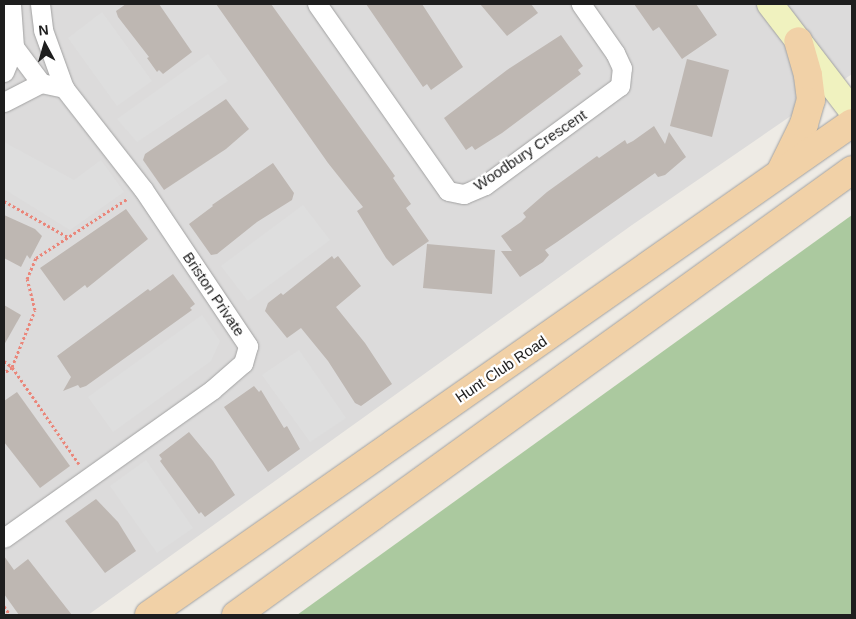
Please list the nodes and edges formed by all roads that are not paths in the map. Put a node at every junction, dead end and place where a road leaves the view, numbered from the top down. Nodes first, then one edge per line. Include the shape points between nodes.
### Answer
1 (11, 4) edge
2 (40, 4) edge
3 (317, 4) edge
4 (581, 4) edge
5 (770, 4) edge
6 (798, 41) junction
7 (14, 47) junction
8 (4, 72) edge
9 (41, 83) junction
10 (64, 88) junction
11 (4, 102) edge
12 (852, 110) edge
13 (852, 123) edge
14 (852, 170) edge
15 (779, 174) junction
16 (4, 538) edge
17 (149, 615) edge
18 (236, 615) edge

1 - 7 street
2 - 10 street, Briston Private via 44,30
3 - 4 street, Woodbury Crescent via 448,191 464,194 485,185 620,86 622,68 615,53
5 - 6 street
6 - 12 street
6 - 15 main road via 811,100 798,139
7 - 8 street
7 - 9 street
9 - 10 street
9 - 11 street
10 - 16 street, Briston Private via 143,189 248,346 243,363 212,390
13 - 15 main road, Hunt Club Road
14 - 18 main road
15 - 17 main road, Hunt Club Road

